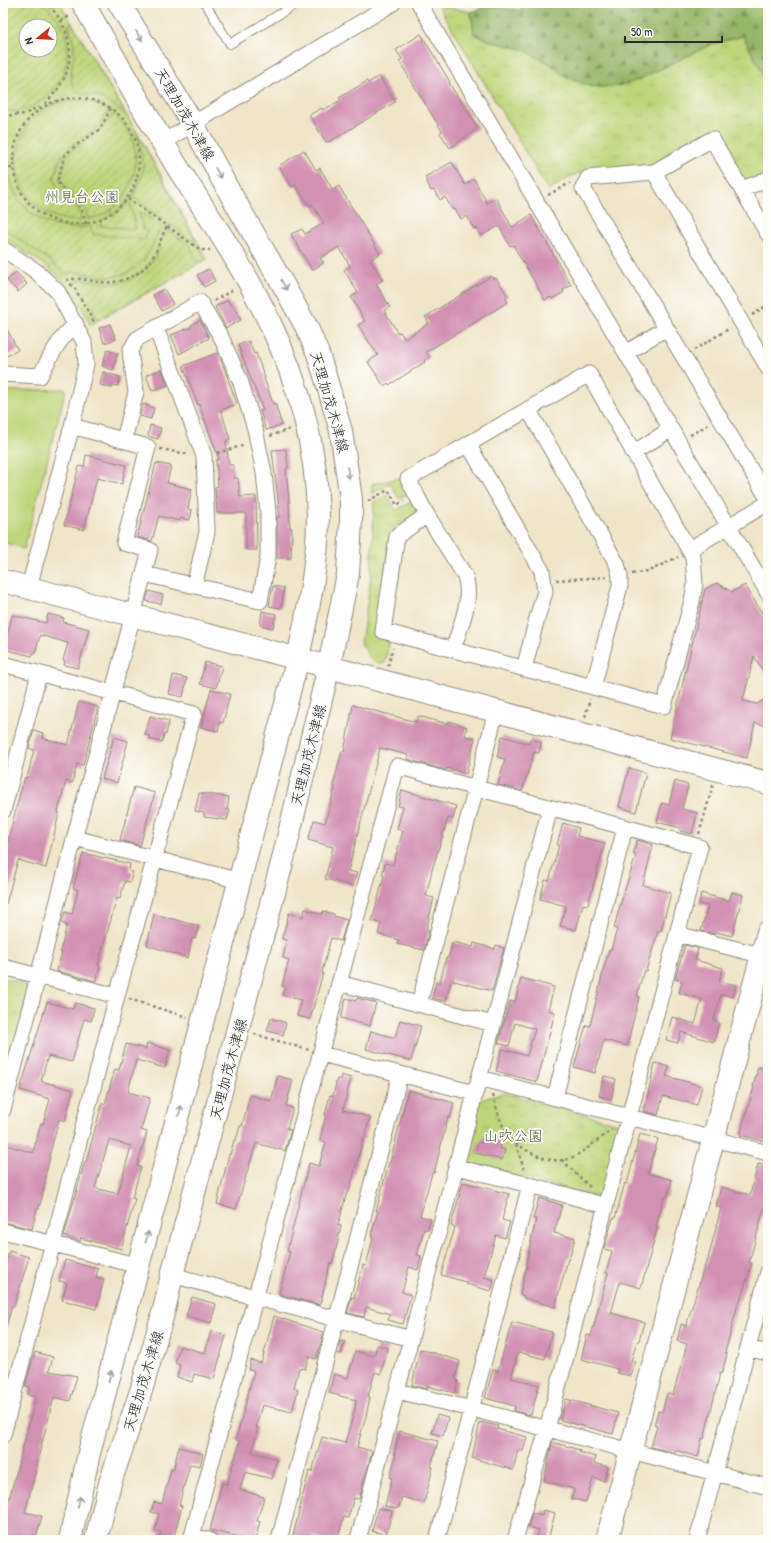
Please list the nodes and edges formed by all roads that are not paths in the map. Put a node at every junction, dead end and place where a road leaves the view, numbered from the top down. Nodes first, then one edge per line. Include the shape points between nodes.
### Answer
1 (119, 3) edge
2 (205, 3) edge
3 (298, 3) edge
4 (393, 3) edge
5 (419, 3) edge
6 (78, 8) edge
7 (193, 124) junction
8 (163, 142) junction
9 (654, 172) junction
10 (768, 179) edge
11 (742, 189) junction
12 (768, 234) edge
13 (3, 249) edge
14 (76, 324) junction
15 (156, 328) junction
16 (666, 328) junction
17 (626, 353) junction
18 (768, 368) edge
19 (3, 374) edge
20 (528, 408) junction
21 (72, 426) junction
22 (671, 429) junction
23 (124, 440) junction
24 (468, 444) junction
25 (633, 453) junction
26 (768, 500) edge
27 (768, 503) edge
28 (427, 515) junction
29 (728, 526) junction
30 (690, 549) junction
31 (144, 574) junction
32 (3, 581) edge
33 (194, 586) junction
34 (29, 587) junction
35 (768, 593) edge
36 (134, 616) junction
37 (453, 650) junction
38 (298, 658) junction
39 (3, 664) edge
40 (329, 666) junction
41 (524, 669) junction
42 (39, 674) junction
43 (593, 687) junction
44 (113, 693) junction
45 (496, 711) junction
46 (768, 784) edge
47 (476, 788) junction
48 (550, 808) junction
49 (3, 811) edge
50 (625, 828) junction
51 (75, 838) junction
52 (155, 859) junction
53 (240, 881) junction
54 (768, 932) edge
55 (677, 934) junction
56 (765, 956) edge
57 (3, 967) edge
58 (39, 976) junction
59 (338, 983) junction
60 (118, 996) junction
61 (419, 1004) junction
62 (493, 1024) junction
63 (321, 1054) junction
64 (9, 1061) edge
65 (400, 1075) junction
66 (479, 1078) junction
67 (475, 1094) junction
68 (555, 1097) junction
69 (3, 1110) edge
70 (629, 1116) junction
71 (713, 1139) junction
72 (768, 1153) edge
73 (456, 1167) junction
74 (530, 1185) junction
75 (606, 1206) junction
76 (3, 1231) edge
77 (54, 1244) junction
78 (139, 1266) junction
79 (768, 1272) edge
80 (172, 1275) junction
81 (255, 1298) junction
82 (336, 1319) junction
83 (411, 1339) junction
84 (748, 1348) junction
85 (768, 1353) edge
86 (397, 1391) junction
87 (472, 1409) junction
88 (547, 1428) junction
89 (3, 1435) edge
90 (630, 1451) junction
91 (715, 1473) junction
92 (768, 1487) edge
93 (70, 1540) edge
94 (96, 1540) edge
95 (209, 1540) edge
96 (279, 1540) edge
97 (358, 1540) edge
98 (437, 1540) edge
99 (515, 1540) edge
100 (607, 1540) edge
101 (697, 1540) edge

1 -> 7 main road, 天理加茂木津線
2 - 3 lane via 230,44
4 - 7 street
5 - 17 street
6 - 8 main road, 天理加茂木津線
7 - 8 street
7 -> 40 main road, 天理加茂木津線 via 308,330 341,431 351,521 348,574
8 - 38 main road, 天理加茂木津線 via 268,318 284,354 303,412 312,454 318,515 309,607
9 - 11 street via 712,139
9 - 16 street via 588,178 583,188
9 - 18 street
10 - 11 street
11 - 12 street
13 - 14 street via 36,271 58,292
14 - 19 street via 67,331 40,376
14 - 21 street via 84,342 86,364
15 - 23 street via 137,339 130,351 136,392
15 - 33 street via 204,456 207,532
15 - 33 street via 200,302 221,337 240,380 255,429 264,473 268,512 268,557 260,601
16 - 17 street
16 - 26 street
17 - 22 street
20 - 24 street
20 - 25 street via 589,374
20 - 43 street via 617,564 620,576 620,586
21 - 23 street
21 - 34 street
22 - 25 street
22 - 29 street
23 - 31 street via 148,446 124,543 150,550
24 - 28 street via 408,479
24 - 41 street via 542,571 545,592
25 - 30 street
27 - 29 street
28 - 37 street via 465,576 468,586 468,601
28 - 37 street via 396,536 383,631
29 - 30 street
29 - 35 street
30 - 43 street via 694,556 695,584 664,706
31 - 33 street
31 - 36 street
32 - 34 main road
34 - 36 main road
36 - 38 main road
36 - 44 street
37 - 41 street
38 - 40 main road
38 - 53 main road, 天理加茂木津線
39 - 42 street
40 - 45 main road
40 - 80 main road, 天理加茂木津線 via 281,866
41 - 43 street
42 - 44 street
42 - 49 street
44 - 51 street
44 - 52 street via 194,714
45 - 46 main road
45 - 47 street
47 - 48 street
47 - 59 street via 397,766
47 - 61 street
48 - 50 street
48 - 62 street
50 - 55 street via 700,847
50 - 68 street
51 - 52 street
51 - 58 street
52 - 53 street
52 - 60 street
78 -> 53 main road, 天理加茂木津線
54 - 56 main road
55 - 56 street
55 - 70 street
56 - 71 main road
57 - 58 street
58 - 60 street
58 - 64 street
59 - 61 street
59 - 63 street
60 - 77 street
61 - 62 street
62 - 66 street
63 - 65 street
63 - 81 street
64 - 69 street
65 - 67 street
65 - 82 street
66 - 67 street
66 - 68 street
67 - 73 street
68 - 70 street
70 - 71 street
70 - 75 street
71 - 72 street
71 - 90 main road
73 - 74 street
73 - 83 street
74 - 75 street
74 - 87 street
75 - 88 street
76 - 77 street
77 - 78 street
77 - 89 street
93 -> 78 main road, 天理加茂木津線
79 - 84 street
80 - 81 street
80 - 94 main road, 天理加茂木津線 via 141,1391 110,1483
81 - 82 street
81 - 95 street via 192,1536
82 - 83 street
82 - 96 street
83 - 86 street
84 - 85 street
84 - 91 street
86 - 87 street
86 - 97 street
87 - 88 street
87 - 98 street
88 - 90 street
88 - 99 street
90 - 91 street
90 - 100 main road
91 - 92 street
91 - 101 street

